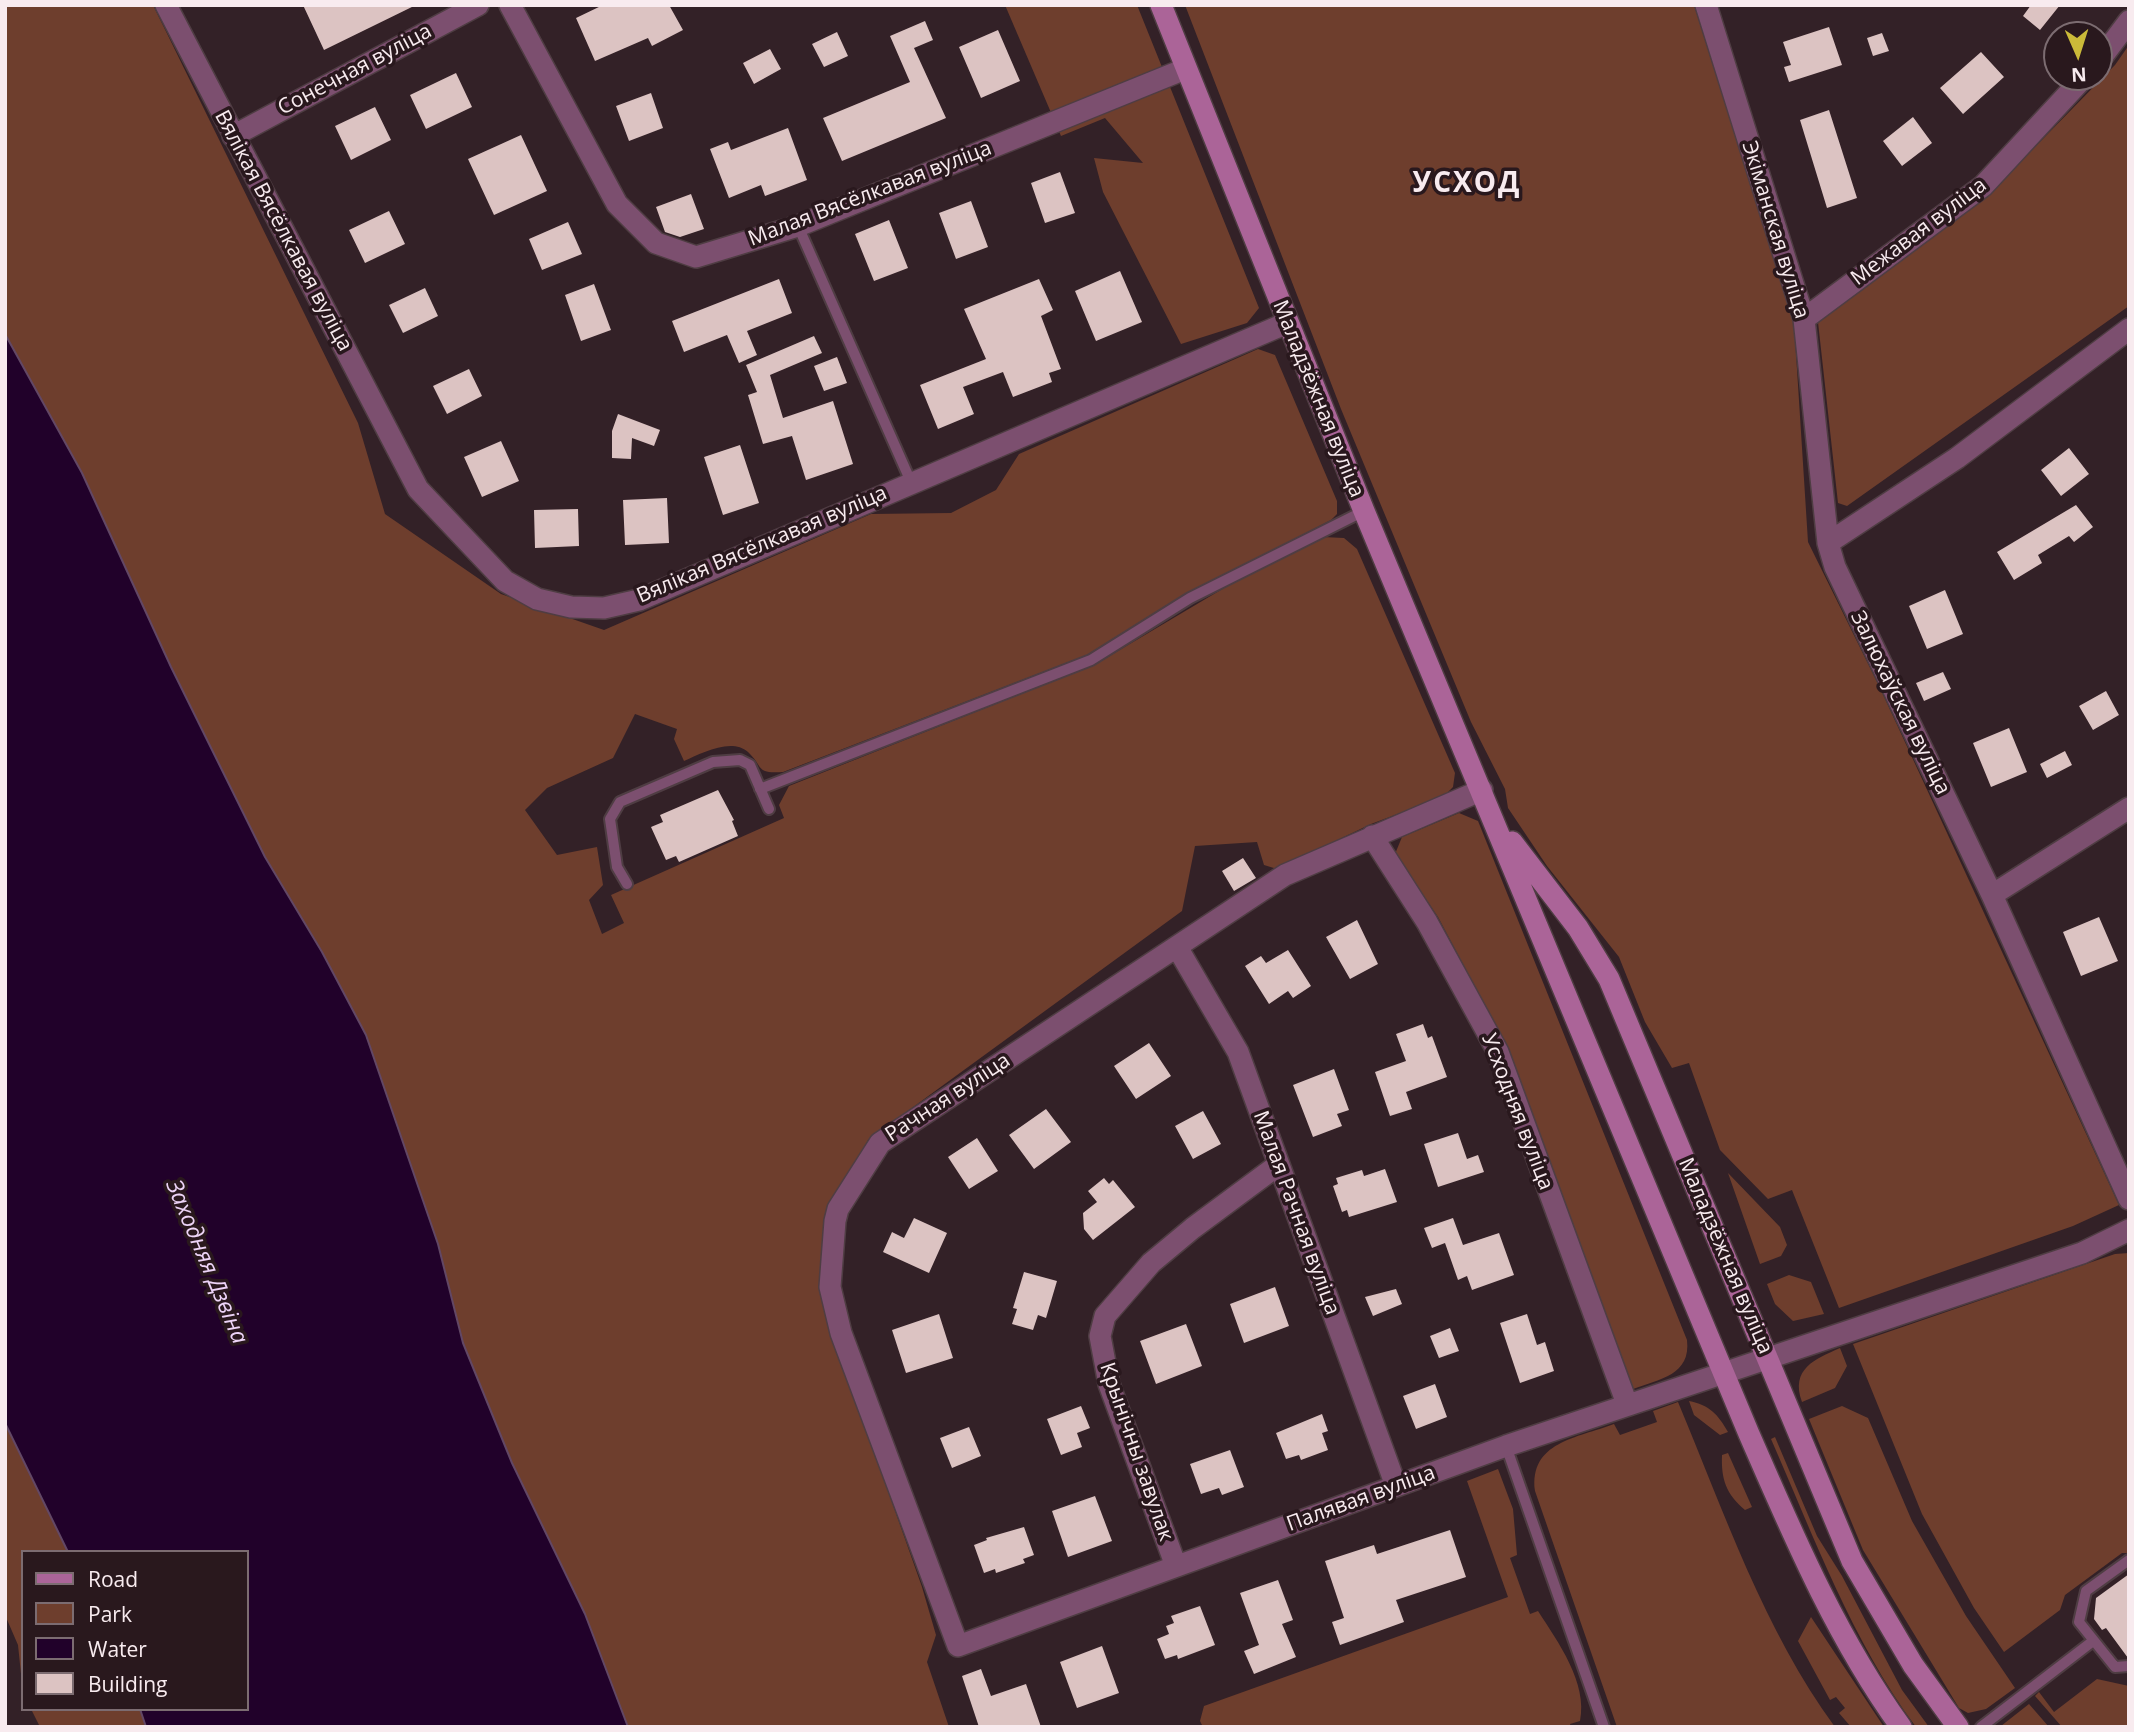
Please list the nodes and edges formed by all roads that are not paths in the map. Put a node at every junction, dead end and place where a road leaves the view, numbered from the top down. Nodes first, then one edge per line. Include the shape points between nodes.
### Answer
1 (166, 5) edge
2 (478, 5) edge
3 (510, 5) edge
4 (1161, 5) edge
5 (1706, 5) edge
6 (2129, 21) edge
7 (2113, 42) edge
8 (1185, 69) junction
9 (2071, 91) edge
10 (233, 136) junction
11 (798, 226) junction
12 (1804, 319) junction
13 (1287, 323) junction
14 (2129, 329) edge
15 (911, 482) junction
16 (1364, 511) junction
17 (1828, 543) junction
18 (760, 789) junction
19 (1482, 790) junction
20 (2129, 808) edge
21 (769, 809) dead end
22 (1372, 835) junction
23 (627, 884) dead end
24 (1992, 895) junction
25 (1177, 947) junction
26 (1278, 1165) junction
27 (2129, 1199) edge
28 (2129, 1230) edge
29 (1767, 1358) junction
30 (1724, 1372) junction
31 (1627, 1404) junction
32 (1506, 1446) junction
33 (1396, 1486) junction
34 (2129, 1560) edge
35 (1176, 1566) junction
36 (2093, 1641) junction
37 (958, 1646) joint
38 (2129, 1666) edge
39 (1604, 1727) edge
40 (1902, 1727) edge
41 (1958, 1727) edge
42 (1981, 1727) edge

1 - 10 street, Вялікая Вясёлкавая вуліца
2 - 10 street, Сонечная вуліца
3 - 11 street, Малая Вясёлкавая вуліца via 617,204 656,243 696,257
4 - 8 main road, Маладзёжная вуліца
5 - 12 street, Экіманская вуліца
6 - 7 street
8 - 11 street, Малая Вясёлкавая вуліца
8 - 13 main road, Маладзёжная вуліца
9 - 12 street, Межавая вуліца via 1983,186
10 - 15 street, Вялікая Вясёлкавая вуліца via 418,489 505,581 537,599 570,607 604,608 639,600
11 - 15 lane
12 - 17 street, Экіманская вуліца
13 - 15 street, Вялікая Вясёлкавая вуліца
13 - 16 main road, Маладзёжная вуліца
14 - 17 street via 1957,458
16 - 18 lane via 1190,598 1091,660
16 - 19 main road, Маладзёжная вуліца
17 - 24 street, Залюхаўская вуліца via 1835,567
18 - 21 lane
18 - 23 lane via 750,765 740,760 713,762 620,802 610,819 617,867
19 - 22 street, Рачная вуліца
19 - 29 main road, Маладзёжная вуліца via 1503,831 1578,928 1609,979
19 - 30 main road, Маладзёжная вуліца
20 - 24 street
22 - 25 street, Рачная вуліца via 1285,875
22 - 31 street, Усходняя вуліца via 1427,922 1498,1052
24 - 27 street, Залюхаўская вуліца
25 - 26 street, Малая Рачная вуліца via 1238,1052
25 - 37 street, Рачная вуліца via 880,1143 838,1209 830,1287 841,1333
26 - 33 street, Малая Рачная вуліца
26 - 35 street, Крынічны завулак via 1151,1263 1105,1316 1102,1358 1109,1384
28 - 29 street, Палявая вуліца via 2082,1253
29 - 30 street, Палявая вуліца
29 - 41 main road, Маладзёжная вуліца via 1852,1561 1913,1665
30 - 31 street, Палявая вуліца
30 - 40 main road, Маладзёжная вуліца via 1816,1586
31 - 32 street, Палявая вуліца
32 - 33 street, Палявая вуліца
32 - 39 lane
33 - 35 street, Палявая вуліца
34 - 36 lane via 2086,1591 2079,1622
35 - 37 street, Палявая вуліца
36 - 38 lane via 2115,1667
36 - 42 lane

